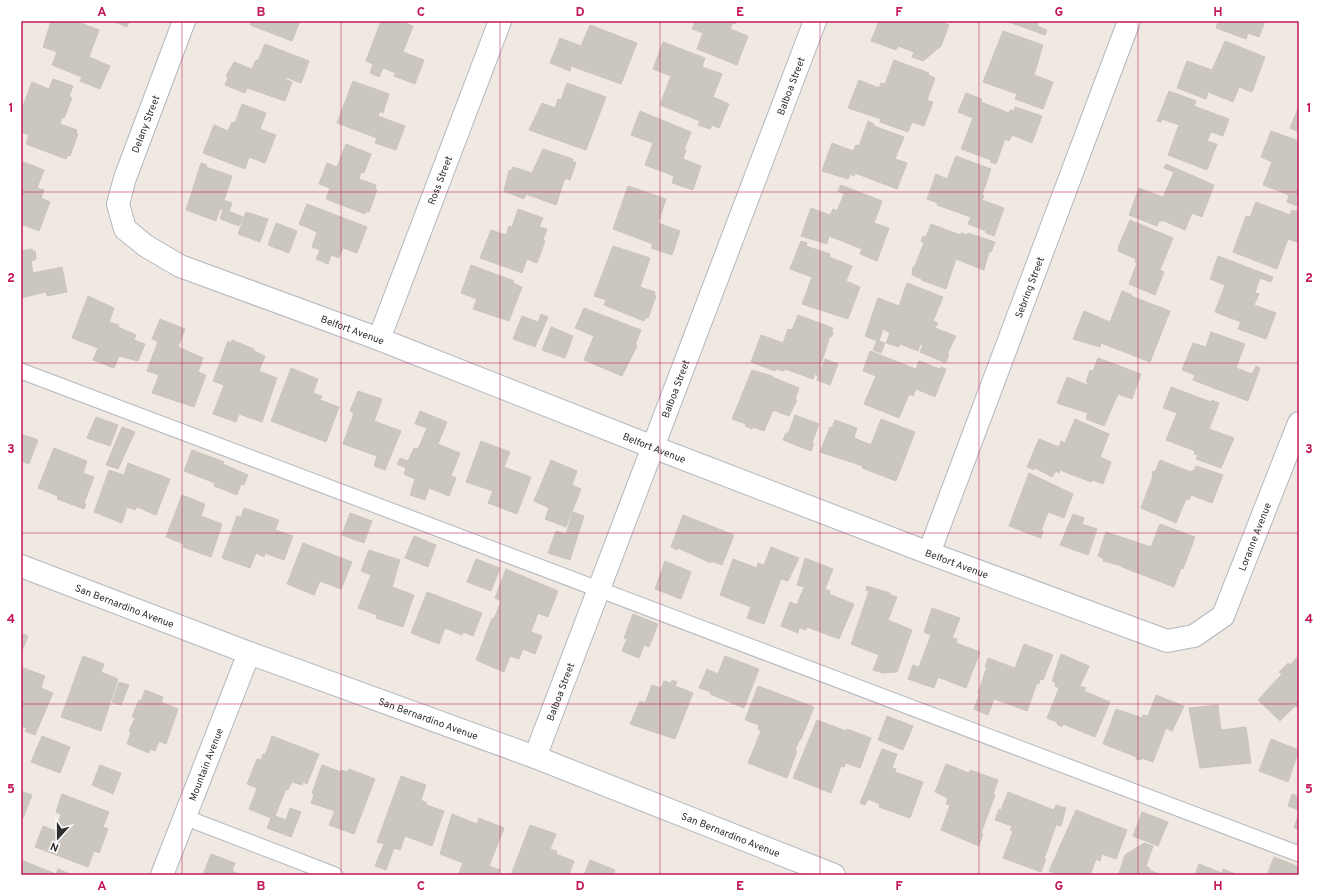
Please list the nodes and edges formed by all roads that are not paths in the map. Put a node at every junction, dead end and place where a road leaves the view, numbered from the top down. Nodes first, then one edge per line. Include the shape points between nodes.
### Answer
1 (184, 21) edge
2 (500, 21) edge
3 (815, 21) edge
4 (1129, 21) edge
5 (125, 228) joint
6 (379, 339) junction
7 (21, 371) edge
8 (1299, 423) edge
9 (653, 447) junction
10 (929, 553) junction
11 (21, 566) edge
12 (599, 589) junction
13 (1194, 636) joint
14 (249, 653) junction
15 (535, 757) junction
16 (184, 817) junction
17 (1299, 854) edge
18 (162, 875) edge
19 (335, 875) edge
20 (834, 875) edge

1 - 5 street, Delany Street via 125,178 118,204
2 - 6 street, Ross Street
3 - 9 street, Balboa Street
4 - 10 street, Sebring Street
5 - 6 street, Belfort Avenue via 146,246 180,266
6 - 9 street, Belfort Avenue
7 - 12 lane
8 - 13 street, Loranne Avenue via 1224,616
9 - 10 street, Belfort Avenue
9 - 12 street, Balboa Street
10 - 13 street, Belfort Avenue via 1167,641
11 - 14 street, San Bernardino Avenue
12 - 15 street, Balboa Street
12 - 17 lane
14 - 15 street, San Bernardino Avenue
14 - 16 street, Mountain Avenue
15 - 20 street, San Bernardino Avenue
16 - 18 street, Mountain Avenue
16 - 19 lane

